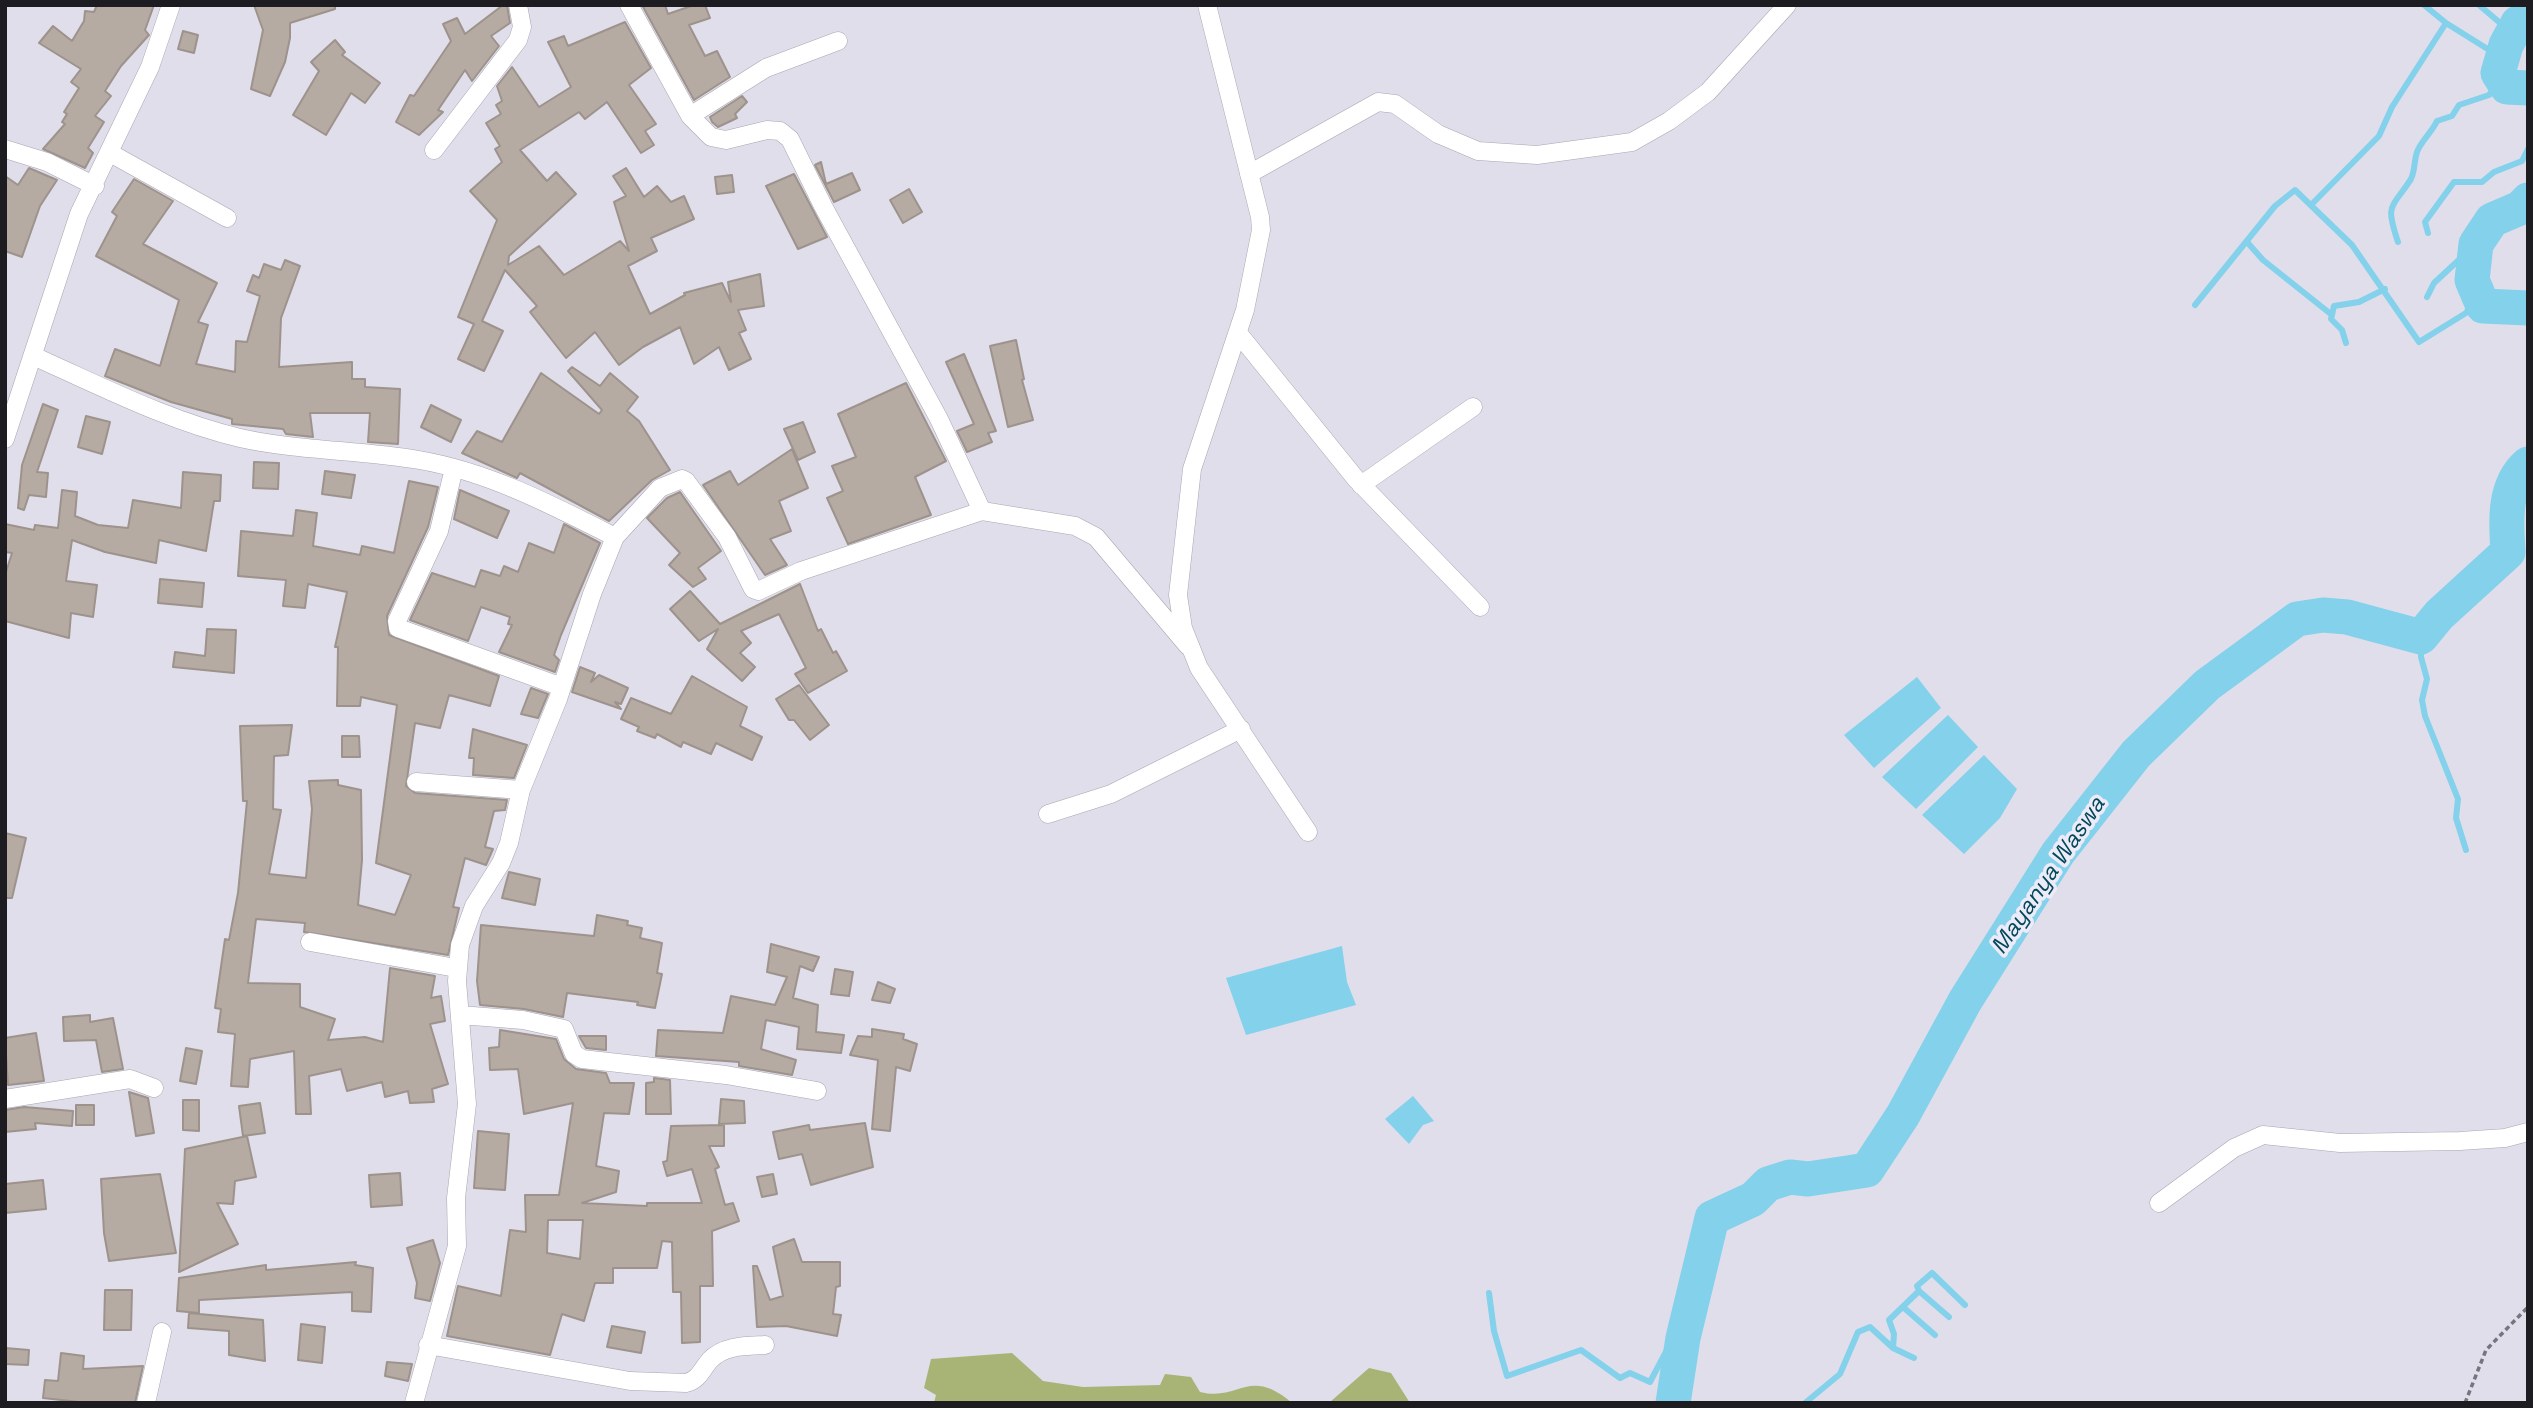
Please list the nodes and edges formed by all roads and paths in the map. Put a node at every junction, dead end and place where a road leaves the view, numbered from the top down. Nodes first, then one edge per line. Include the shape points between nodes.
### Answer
1 (171, 5) edge
2 (518, 5) edge
3 (629, 5) edge
4 (1207, 5) edge
5 (1787, 5) edge
6 (838, 41) dead end
7 (690, 116) junction
8 (5, 149) edge
9 (434, 150) dead end
10 (110, 153) junction
11 (1249, 174) junction
12 (95, 186) junction
13 (227, 218) dead end
14 (1238, 332) junction
15 (33, 356) junction
16 (1473, 407) dead end
17 (5, 439) edge
18 (454, 468) junction
19 (1361, 485) junction
20 (982, 511) junction
21 (615, 537) junction
22 (1480, 607) dead end
23 (1188, 646) junction
24 (562, 687) junction
25 (1241, 729) junction
26 (416, 782) dead end
27 (521, 790) junction
28 (1048, 814) dead end
29 (1308, 832) dead end
30 (310, 942) dead end
31 (456, 968) junction
32 (460, 1015) junction
33 (154, 1088) dead end
34 (817, 1091) dead end
35 (5, 1099) edge
36 (2528, 1132) edge
37 (2159, 1203) dead end
38 (2528, 1307) edge
39 (162, 1332) dead end
40 (428, 1345) junction
41 (765, 1345) dead end
42 (146, 1403) edge
43 (414, 1403) edge
44 (2465, 1403) edge

1 - 10 street via 150,67
2 - 9 street via 522,27 518,40
3 - 7 street
4 - 11 street
5 - 11 street via 1708,92 1632,142 1536,155 1478,151 1438,134 1395,104 1378,102
6 - 7 street via 766,68
7 - 20 street via 718,141 767,131 780,131 790,139 939,419
8 - 12 street via 47,162
10 - 12 street
10 - 13 street
11 - 14 street via 1261,230
12 - 15 street via 65,251
14 - 19 street
14 - 23 street via 1192,469 1178,595
15 - 17 street
15 - 18 street via 153,410 232,435
16 - 19 street
18 - 21 street via 537,497
18 - 24 street via 439,531 397,621 398,628
19 - 22 street
20 - 21 street via 801,571 758,591 727,537 686,481 676,480 660,488
20 - 23 street via 1075,526 1096,537
21 - 24 street
23 - 25 street
24 - 27 street
25 - 28 street via 1111,794
25 - 29 street
26 - 27 street
27 - 31 street via 509,843 474,906
30 - 31 street
31 - 32 street
32 - 34 street via 564,1029 574,1054 582,1059 726,1075
32 - 40 street via 467,1104 456,1198 457,1246
33 - 35 street via 130,1079
36 - 37 street via 2460,1141 2340,1143 2263,1135 2234,1148
38 - 44 path via 2486,1350
39 - 42 street
40 - 41 street via 631,1381 686,1383 694,1381 718,1353
40 - 43 street

